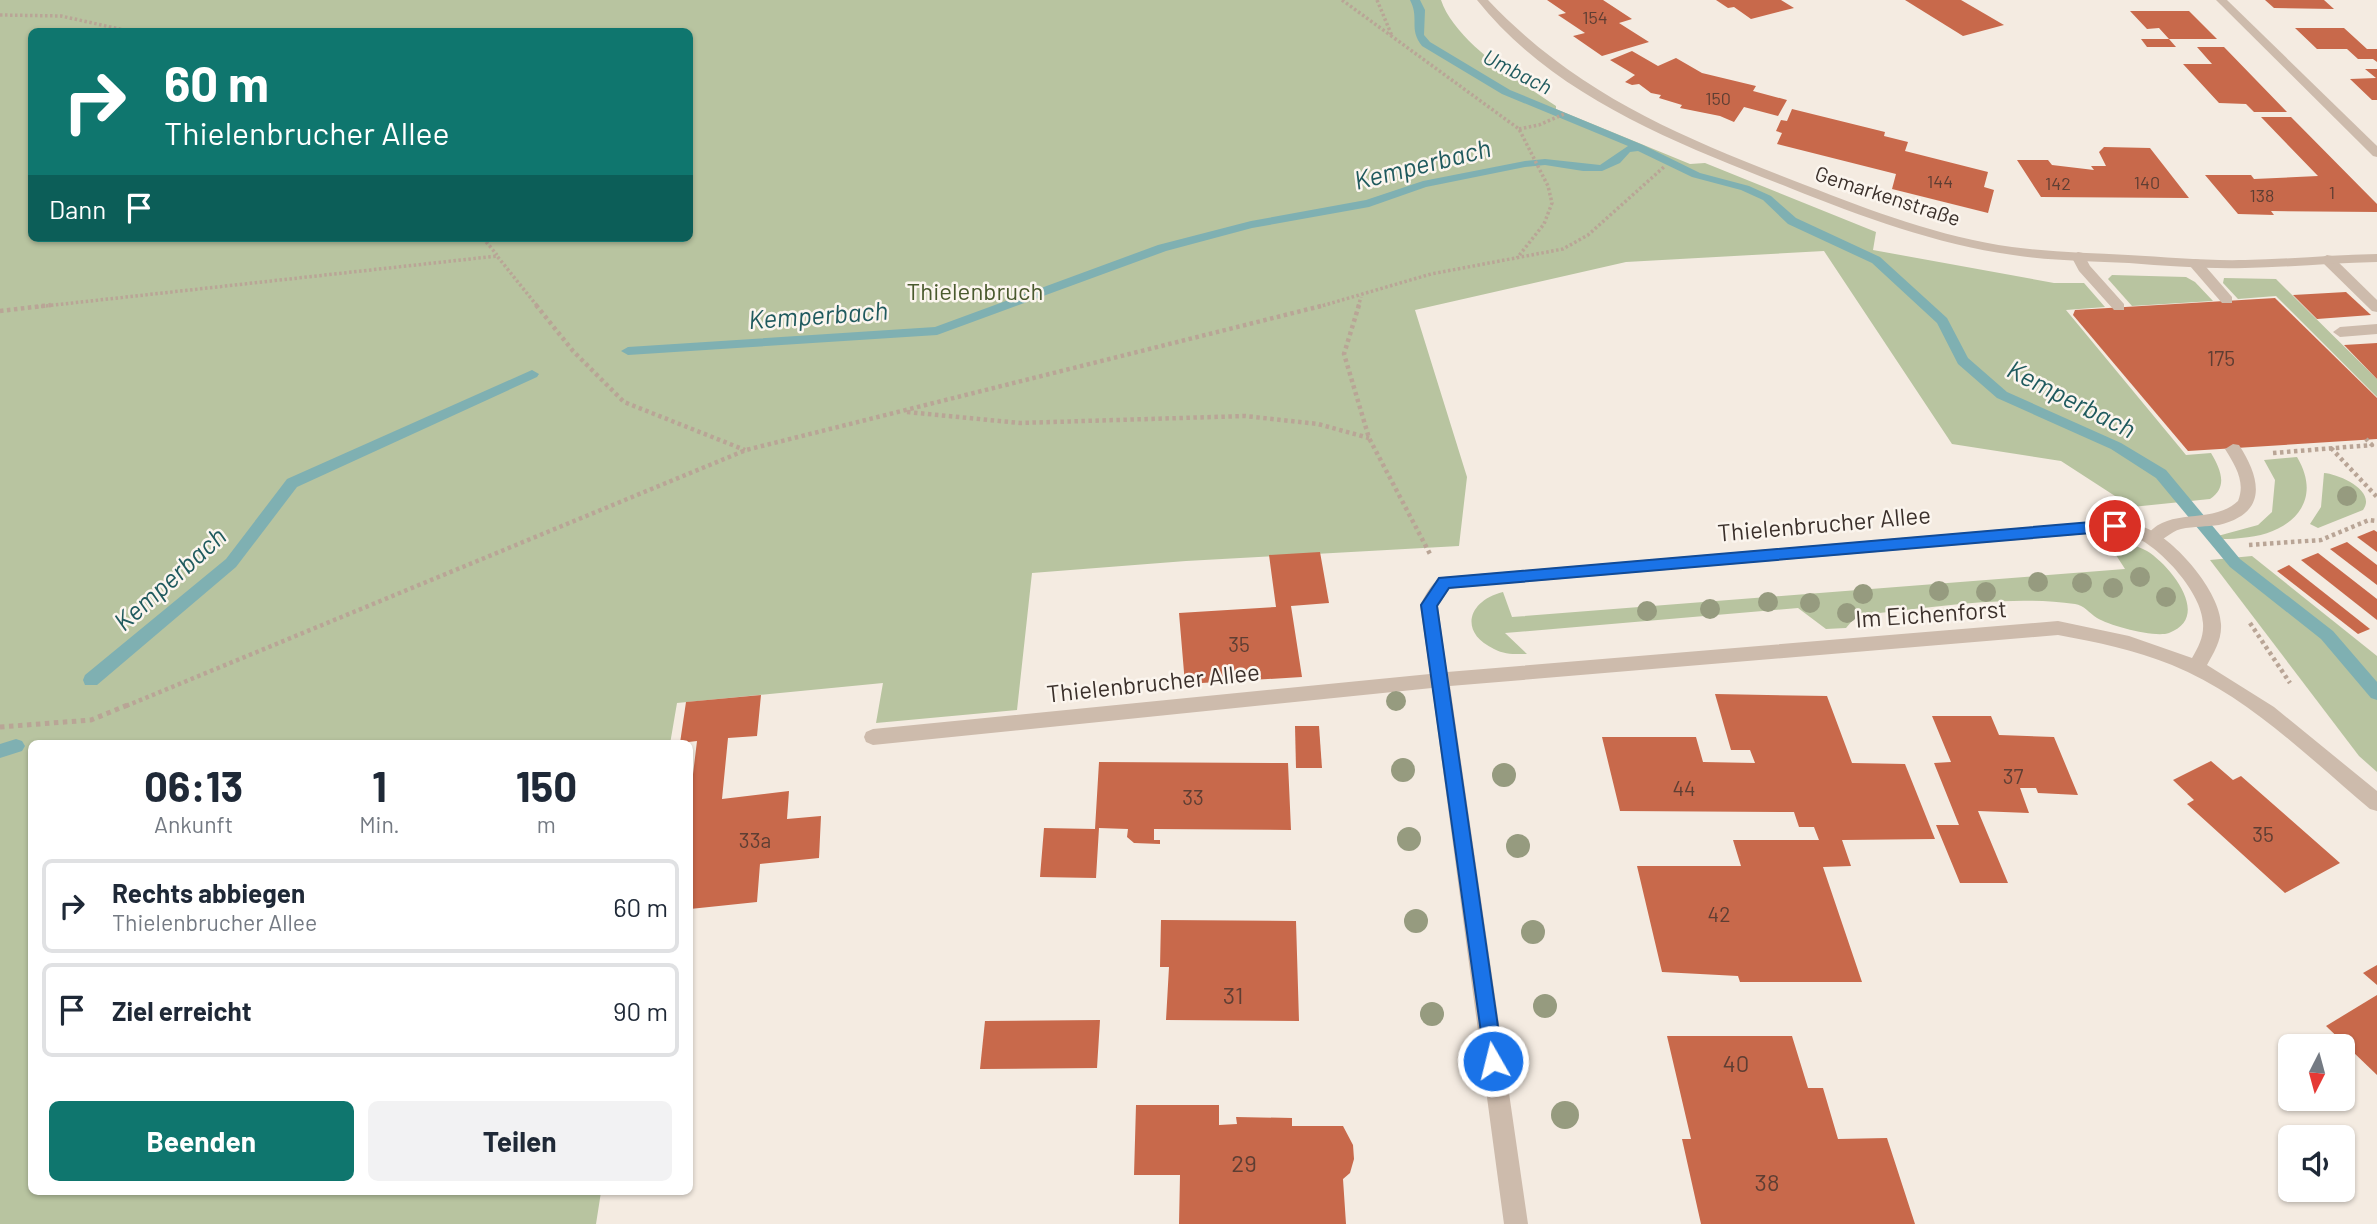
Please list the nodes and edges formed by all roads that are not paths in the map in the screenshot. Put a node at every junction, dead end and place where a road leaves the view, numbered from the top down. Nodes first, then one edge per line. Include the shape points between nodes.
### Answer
1 (1482, 0) edge
2 (2221, 0) edge
3 (2377, 153) edge
4 (2078, 256) junction
5 (2377, 258) edge
6 (2327, 259) junction
7 (2195, 263) junction
8 (2227, 300) dead end
9 (2119, 307) dead end
10 (2377, 308) edge
11 (2377, 329) edge
12 (2340, 332) dead end
13 (2233, 449) dead end
14 (2153, 538) junction
15 (2196, 667) junction
16 (1439, 680) junction
17 (873, 737) dead end
18 (2377, 803) edge
19 (1516, 1224) edge

1 - 4 street, Gemarkenstraße via 1547,61 1601,97 1695,145 1885,220 1947,239 2012,251
2 - 3 street
4 - 7 street, Gemarkenstraße
4 - 9 street
5 - 6 street, Gemarkenstraße
6 - 7 street, Gemarkenstraße
6 - 10 street
7 - 8 street
11 - 12 street
13 - 14 street via 2250,478 2246,502 2237,512 2186,521 2164,528
14 - 15 street, Thielenbrucher Allee via 2171,551 2210,603 2212,633
14 - 16 street, Thielenbrucher Allee via 2140,531 2098,527 1444,583 1429,605
15 - 16 street, Im Eichenforst via 2152,649 2058,628
15 - 18 street, Im Eichenforst via 2239,692
16 - 17 street, Thielenbrucher Allee
16 - 19 street

